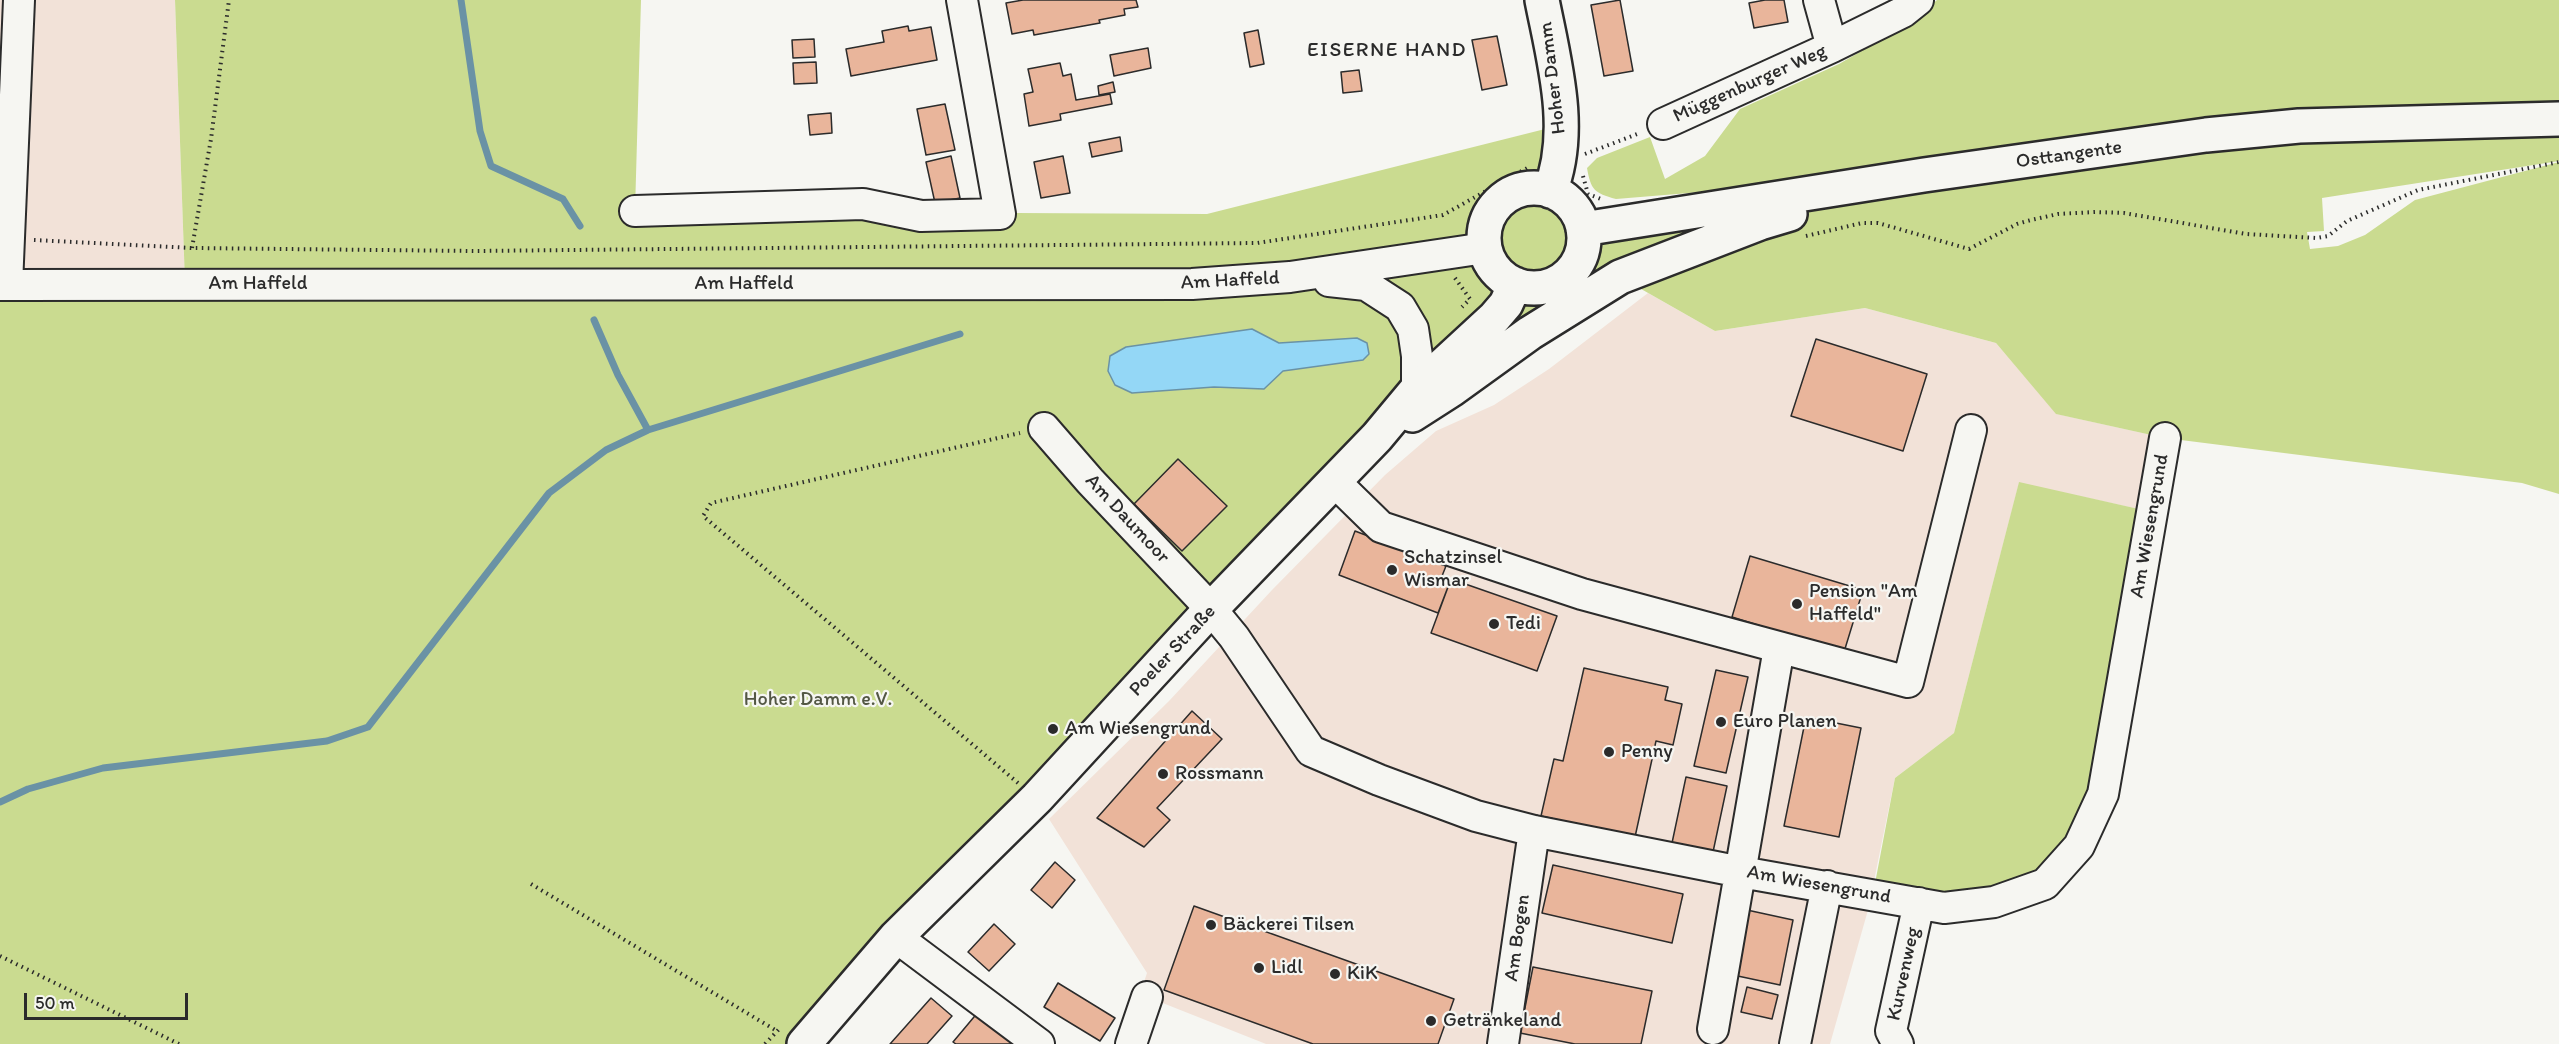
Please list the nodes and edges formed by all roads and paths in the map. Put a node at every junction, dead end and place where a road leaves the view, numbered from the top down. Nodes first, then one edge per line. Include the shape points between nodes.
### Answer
1 (19, 0) edge
2 (229, 0) edge
3 (962, 0) edge
4 (1542, 0) edge
5 (1819, 0) edge
6 (1918, 0) edge
7 (1833, 47) junction
8 (2559, 119) edge
9 (1663, 124) joint
10 (1577, 158) dead end
11 (2559, 162) edge
12 (1580, 167) dead end
13 (1924, 175) junction
14 (1540, 178) junction
15 (1610, 203) dead end
16 (634, 211) dead end
17 (1583, 229) junction
18 (1804, 237) dead end
19 (8, 239) junction
20 (192, 248) junction
21 (1485, 248) junction
22 (1451, 273) dead end
23 (1290, 277) junction
24 (1515, 284) junction
25 (4, 285) edge
26 (1470, 298) dead end
27 (1417, 389) junction
28 (1044, 428) joint
29 (1971, 430) dead end
30 (1377, 437) junction
31 (2165, 438) dead end
32 (1334, 481) junction
33 (1211, 609) junction
34 (1779, 648) junction
35 (1036, 798) junction
36 (1534, 831) junction
37 (1741, 872) junction
38 (531, 884) dead end
39 (1827, 886) junction
40 (1919, 903) junction
41 (896, 937) junction
42 (0, 956) edge
43 (1147, 997) dead end
44 (1713, 1029) dead end
45 (791, 1038) edge
46 (179, 1044) edge
47 (1039, 1044) edge
48 (1131, 1044) edge
49 (1503, 1044) edge
50 (1795, 1044) edge
51 (1898, 1044) edge

1 - 19 street
2 - 20 path
3 - 16 street via 1000,214 921,216 863,204
4 - 14 main road, Hoher Damm via 1555,64 1561,125 1558,164
5 - 7 street
6 - 7 street, Müggenburger Weg via 1904,12
7 - 9 street, Müggenburger Weg
8 - 13 main road, Osttangente via 2299,126 2206,135
9 - 10 path, Müggenburger Weg
11 - 18 path via 2418,190 2347,220 2328,236 2316,238 2246,234 2124,213 2058,214 2017,224 1969,249 1878,224 1862,223
12 - 15 path via 1588,194
13 - 17 main road, Osttangente
13 - 30 main road via 1760,223 1620,277
14 - 17 main road via 1576,210
14 - 20 path via 1443,215 1257,243 486,251
14 - 21 main road via 1533,188 1503,199 1492,212 1485,227
17 - 24 main road via 1581,257 1560,282 1544,288
19 - 20 path
19 - 25 street
21 - 23 street, Am Haffeld
21 - 24 main road via 1498,273
22 - 26 path
23 - 25 street, Am Haffeld via 1192,284
23 - 27 street via 1366,285 1400,307 1413,329
24 - 27 main road, Poeler Straße via 1494,318
27 - 30 main road, Poeler Straße
28 - 33 street, Am Daumoor
28 - 35 path via 711,503 703,516
29 - 34 street via 1908,682
30 - 32 main road, Poeler Straße
31 - 40 street, Am Wiesengrund via 2103,794 2079,846 2045,884 2004,899 1944,908
32 - 33 main road, Poeler Straße
32 - 34 street via 1381,527 1582,594
33 - 35 main road, Poeler Straße
33 - 36 street, Am Wiesengrund via 1311,751 1476,816
34 - 37 street
35 - 41 main road, Poeler Straße
36 - 37 street, Am Wiesengrund
36 - 49 street, Am Bogen
37 - 39 street, Am Wiesengrund
37 - 44 street
38 - 45 path
39 - 40 street, Am Wiesengrund
39 - 50 street
40 - 51 street, Kurvenweg via 1892,1031
41 - 45 main road, Poeler Straße
41 - 47 street
42 - 46 path
43 - 48 street

